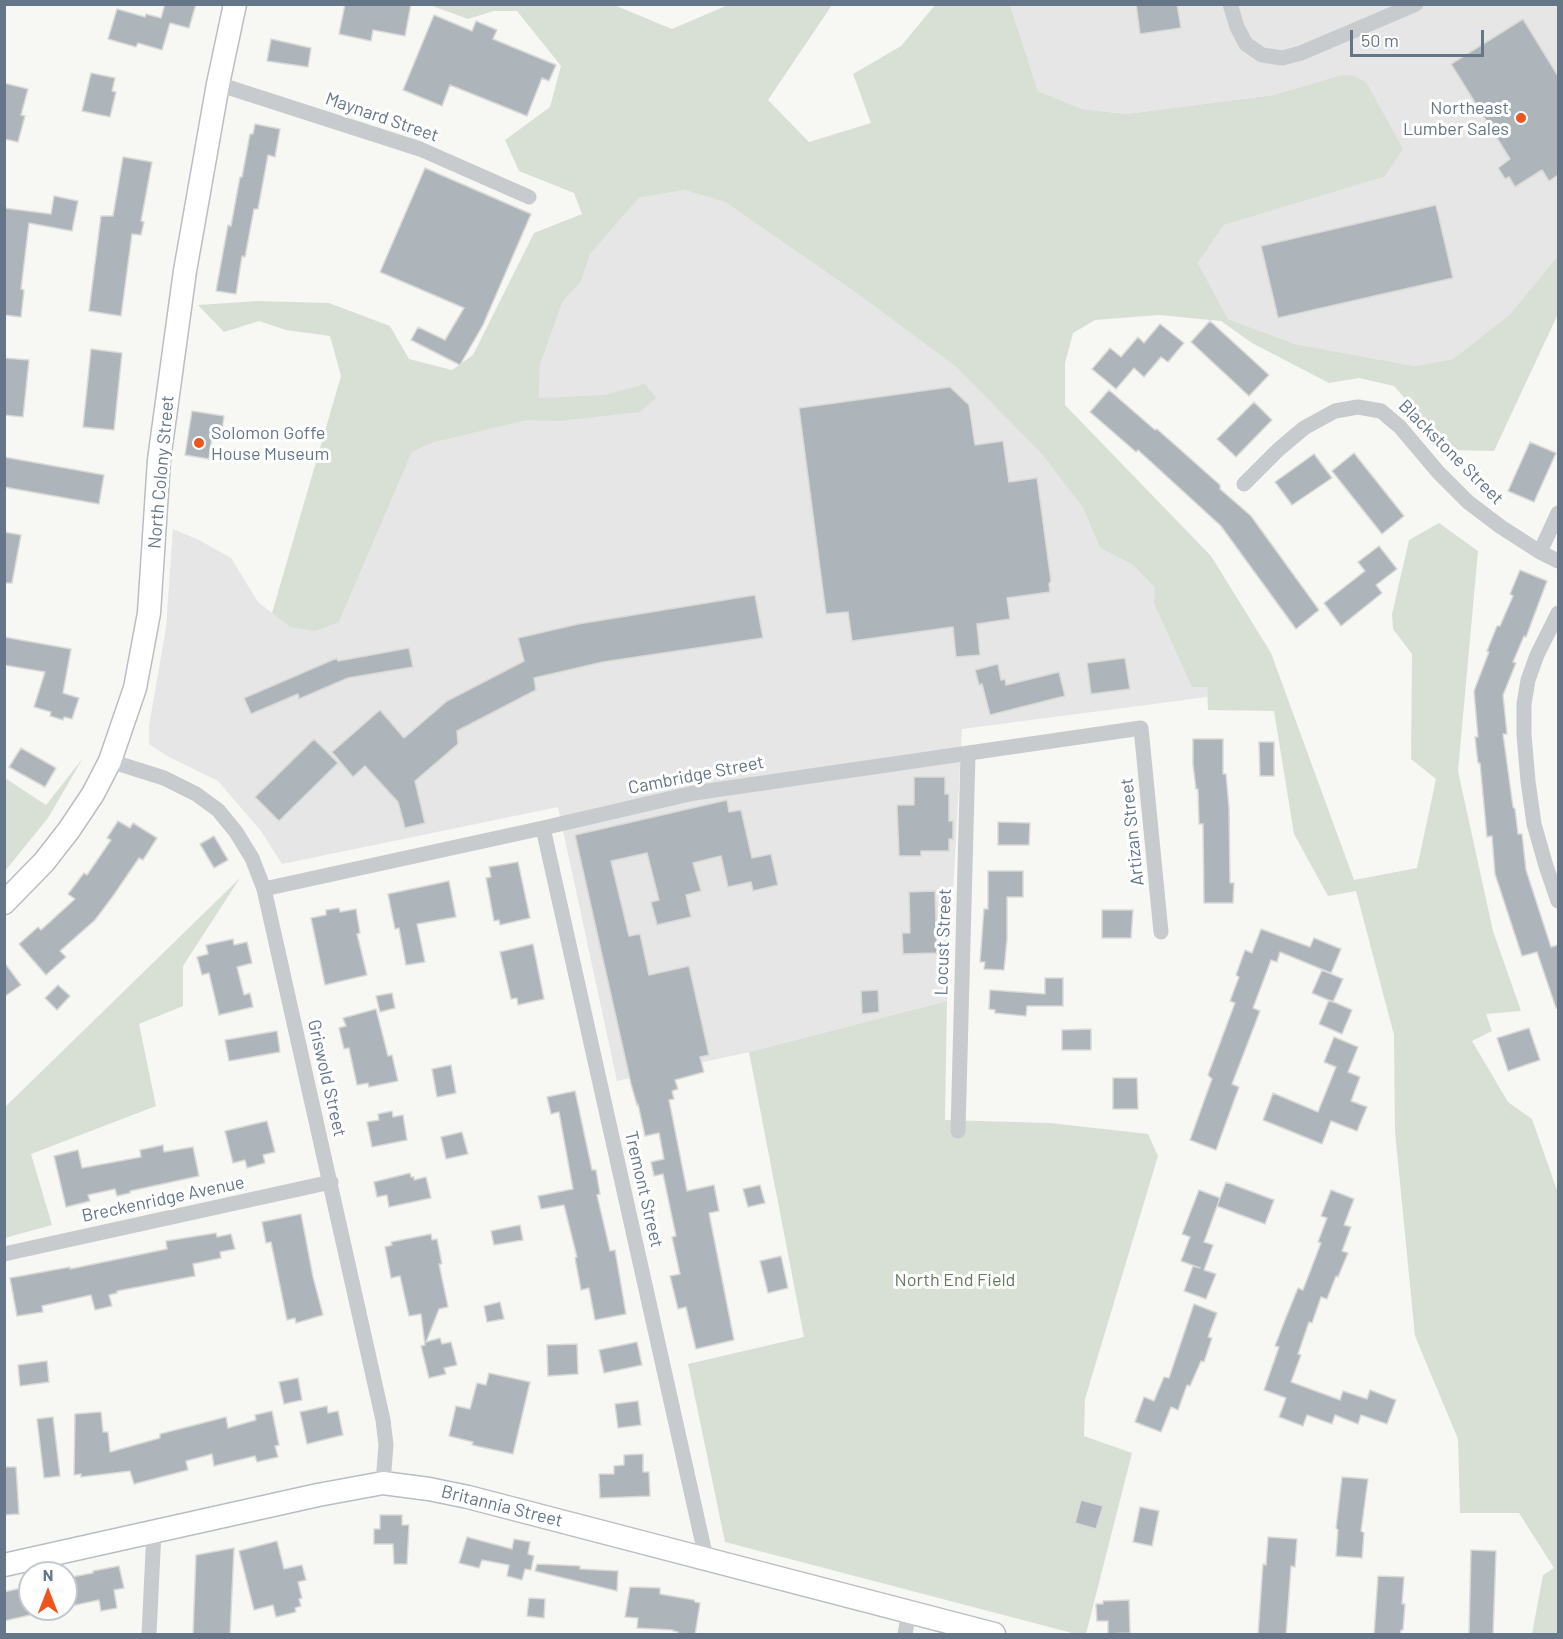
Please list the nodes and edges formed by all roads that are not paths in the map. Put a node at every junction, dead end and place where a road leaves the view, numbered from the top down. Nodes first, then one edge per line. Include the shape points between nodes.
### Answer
1 (235, 4) edge
2 (1230, 4) edge
3 (1416, 4) edge
4 (218, 84) junction
5 (529, 197) dead end
6 (1244, 484) dead end
7 (1558, 513) edge
8 (1540, 552) junction
9 (1558, 561) edge
10 (1558, 613) edge
11 (1141, 728) joint
12 (968, 754) junction
13 (110, 761) junction
14 (543, 828) junction
15 (264, 889) junction
16 (1558, 901) edge
17 (4, 903) edge
18 (1161, 932) dead end
19 (958, 1131) dead end
20 (331, 1182) junction
21 (4, 1254) edge
22 (383, 1483) junction
23 (154, 1531) junction
24 (706, 1558) junction
25 (4, 1565) edge
26 (907, 1623) edge
27 (149, 1635) edge
28 (994, 1635) edge

1 - 4 main road, North Colony Street
2 - 3 street via 1246,44 1262,55 1282,58
4 - 5 street, Maynard Street via 420,149
4 - 13 main road, North Colony Street via 166,398 149,613 135,688
6 - 8 street, Blackstone Street via 1304,428 1335,411 1358,407 1381,411 1468,502
7 - 8 street
8 - 9 street, Blackstone Street
10 - 16 street via 1528,680 1524,735 1534,824
11 - 12 street, Cambridge Street
11 - 18 street, Artizan Street
12 - 14 street, Cambridge Street via 694,793
12 - 19 street, Locust Street
13 - 15 street, Griswold Street via 164,778 218,810 252,858
13 - 17 main road, North Colony Street via 69,830
14 - 15 street, Cambridge Street
14 - 24 street, Tremont Street
15 - 20 street, Griswold Street
20 - 21 street, Breckenridge Avenue
20 - 22 street, Griswold Street via 383,1420 387,1445
22 - 23 main road, Britannia Street
22 - 24 main road, Britannia Street via 468,1497
23 - 25 main road, Britannia Street
23 - 27 street
24 - 26 main road, Britannia Street
26 - 28 main road, Britannia Street

